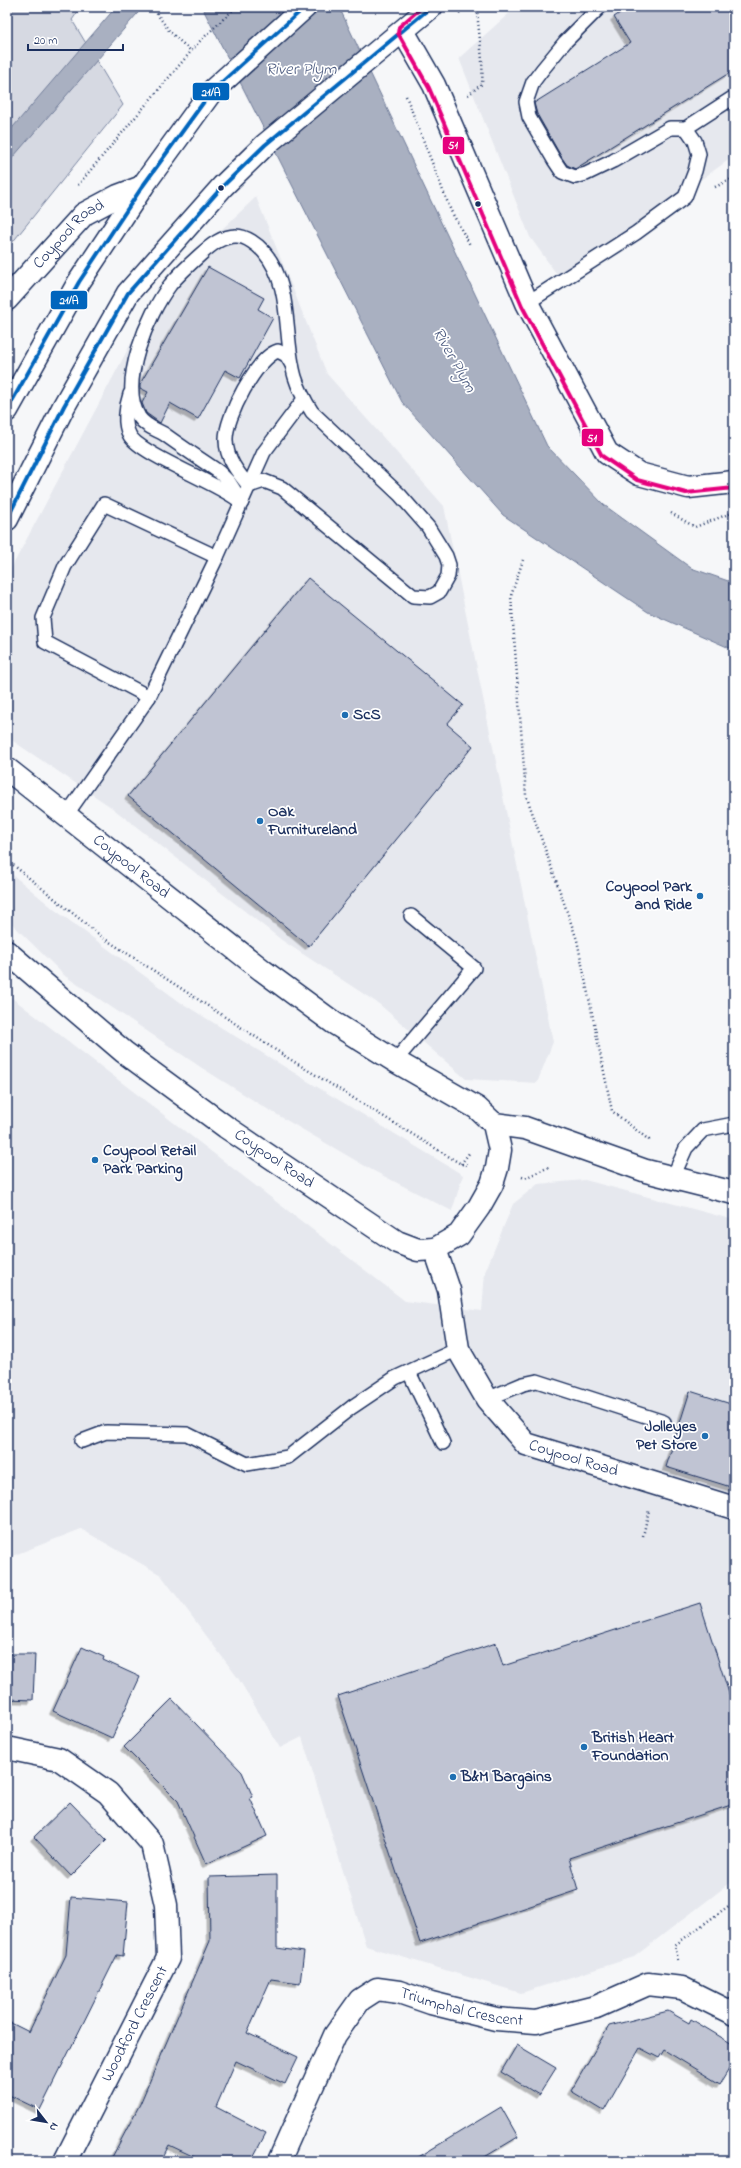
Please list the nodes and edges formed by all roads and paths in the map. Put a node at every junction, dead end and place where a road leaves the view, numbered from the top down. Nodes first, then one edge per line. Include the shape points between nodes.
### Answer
1 (152, 7) edge
2 (236, 7) edge
3 (305, 7) edge
4 (431, 7) edge
5 (477, 7) edge
6 (600, 7) edge
7 (403, 31) junction
8 (191, 51) junction
9 (734, 97) edge
10 (446, 113) junction
11 (686, 128) junction
12 (76, 186) dead end
13 (142, 187) junction
14 (7, 299) edge
15 (527, 303) junction
16 (293, 367) junction
17 (132, 388) junction
18 (304, 399) junction
19 (7, 410) edge
20 (734, 482) edge
21 (249, 486) junction
22 (242, 502) junction
23 (7, 519) edge
24 (217, 557) junction
25 (522, 560) dead end
26 (149, 696) junction
27 (7, 769) edge
28 (67, 814) junction
29 (7, 860) edge
30 (411, 916) dead end
31 (7, 952) edge
32 (395, 1062) junction
33 (494, 1124) junction
34 (734, 1124) edge
35 (461, 1164) dead end
36 (646, 1171) junction
37 (673, 1177) junction
38 (734, 1193) edge
39 (435, 1249) junction
40 (458, 1349) junction
41 (409, 1372) junction
42 (487, 1399) junction
43 (664, 1422) dead end
44 (82, 1440) dead end
45 (443, 1443) dead end
46 (734, 1508) edge
47 (7, 1748) edge
48 (734, 1902) edge
49 (682, 1988) junction
50 (734, 2014) edge
51 (65, 2161) edge
52 (279, 2161) edge

1 - 8 path via 170,32
2 - 8 path
3 - 13 street via 211,92
4 - 7 street
5 - 10 path via 478,37 484,65 482,84
6 - 11 lane via 565,42 542,70 533,82 526,102 529,117 559,168 567,174 580,176 670,128
7 - 10 street via 434,85
7 - 23 street via 265,145 223,186 128,293 64,406
8 - 12 path
9 - 11 lane
10 - 15 street
11 - 15 lane via 695,141 699,154 696,171 685,197 636,233
13 - 14 street, Coypool Road via 84,214
13 - 19 street via 79,282
15 - 20 street via 607,453 638,474 688,487
16 - 17 lane via 282,290 275,268 264,252 238,235 226,237 212,244 170,285 146,329 136,358
16 - 18 lane
16 - 21 lane via 286,355 278,351 270,353 232,413 226,435 227,450 238,473
17 - 22 lane via 134,406 145,424 219,472
17 - 22 lane via 128,398 126,427 133,440
18 - 21 lane via 264,452
18 - 21 lane via 312,412 400,495 428,527 449,565 445,584 439,592 430,597 413,596 282,488 264,481
21 - 22 lane
22 - 24 lane
24 - 26 lane
24 - 26 lane via 104,504 65,566 43,618 44,642
25 - 36 path via 511,596 526,795 577,940 612,1111 649,1140
26 - 28 lane
27 - 28 street, Coypool Road
28 - 32 street, Coypool Road via 262,970 334,1023
29 - 35 path via 102,937 288,1058
30 - 32 lane via 474,968
31 - 39 street, Coypool Road via 124,1052 226,1126 397,1242 418,1250
32 - 33 street, Coypool Road via 477,1108
33 - 36 street via 525,1128
33 - 39 street via 500,1150 492,1184 459,1235
34 - 37 lane via 703,1130 686,1148
36 - 37 street
37 - 38 street
39 - 40 street via 449,1290
40 - 41 lane
40 - 42 street, Coypool Road
41 - 44 lane via 395,1378 352,1407 288,1457 247,1464 187,1434 106,1432
41 - 45 lane
42 - 43 lane via 537,1381
42 - 46 street, Coypool Road via 526,1444
47 - 51 street, Woodford Crescent via 59,1759 108,1793 152,1844 166,1905 168,1958
48 - 49 path via 675,1945
49 - 50 street, Triumphal Crescent
49 - 52 street, Triumphal Crescent via 648,1984 596,2007 536,2022 496,2019 431,2003 399,1992 377,1989 360,2000 335,2035

